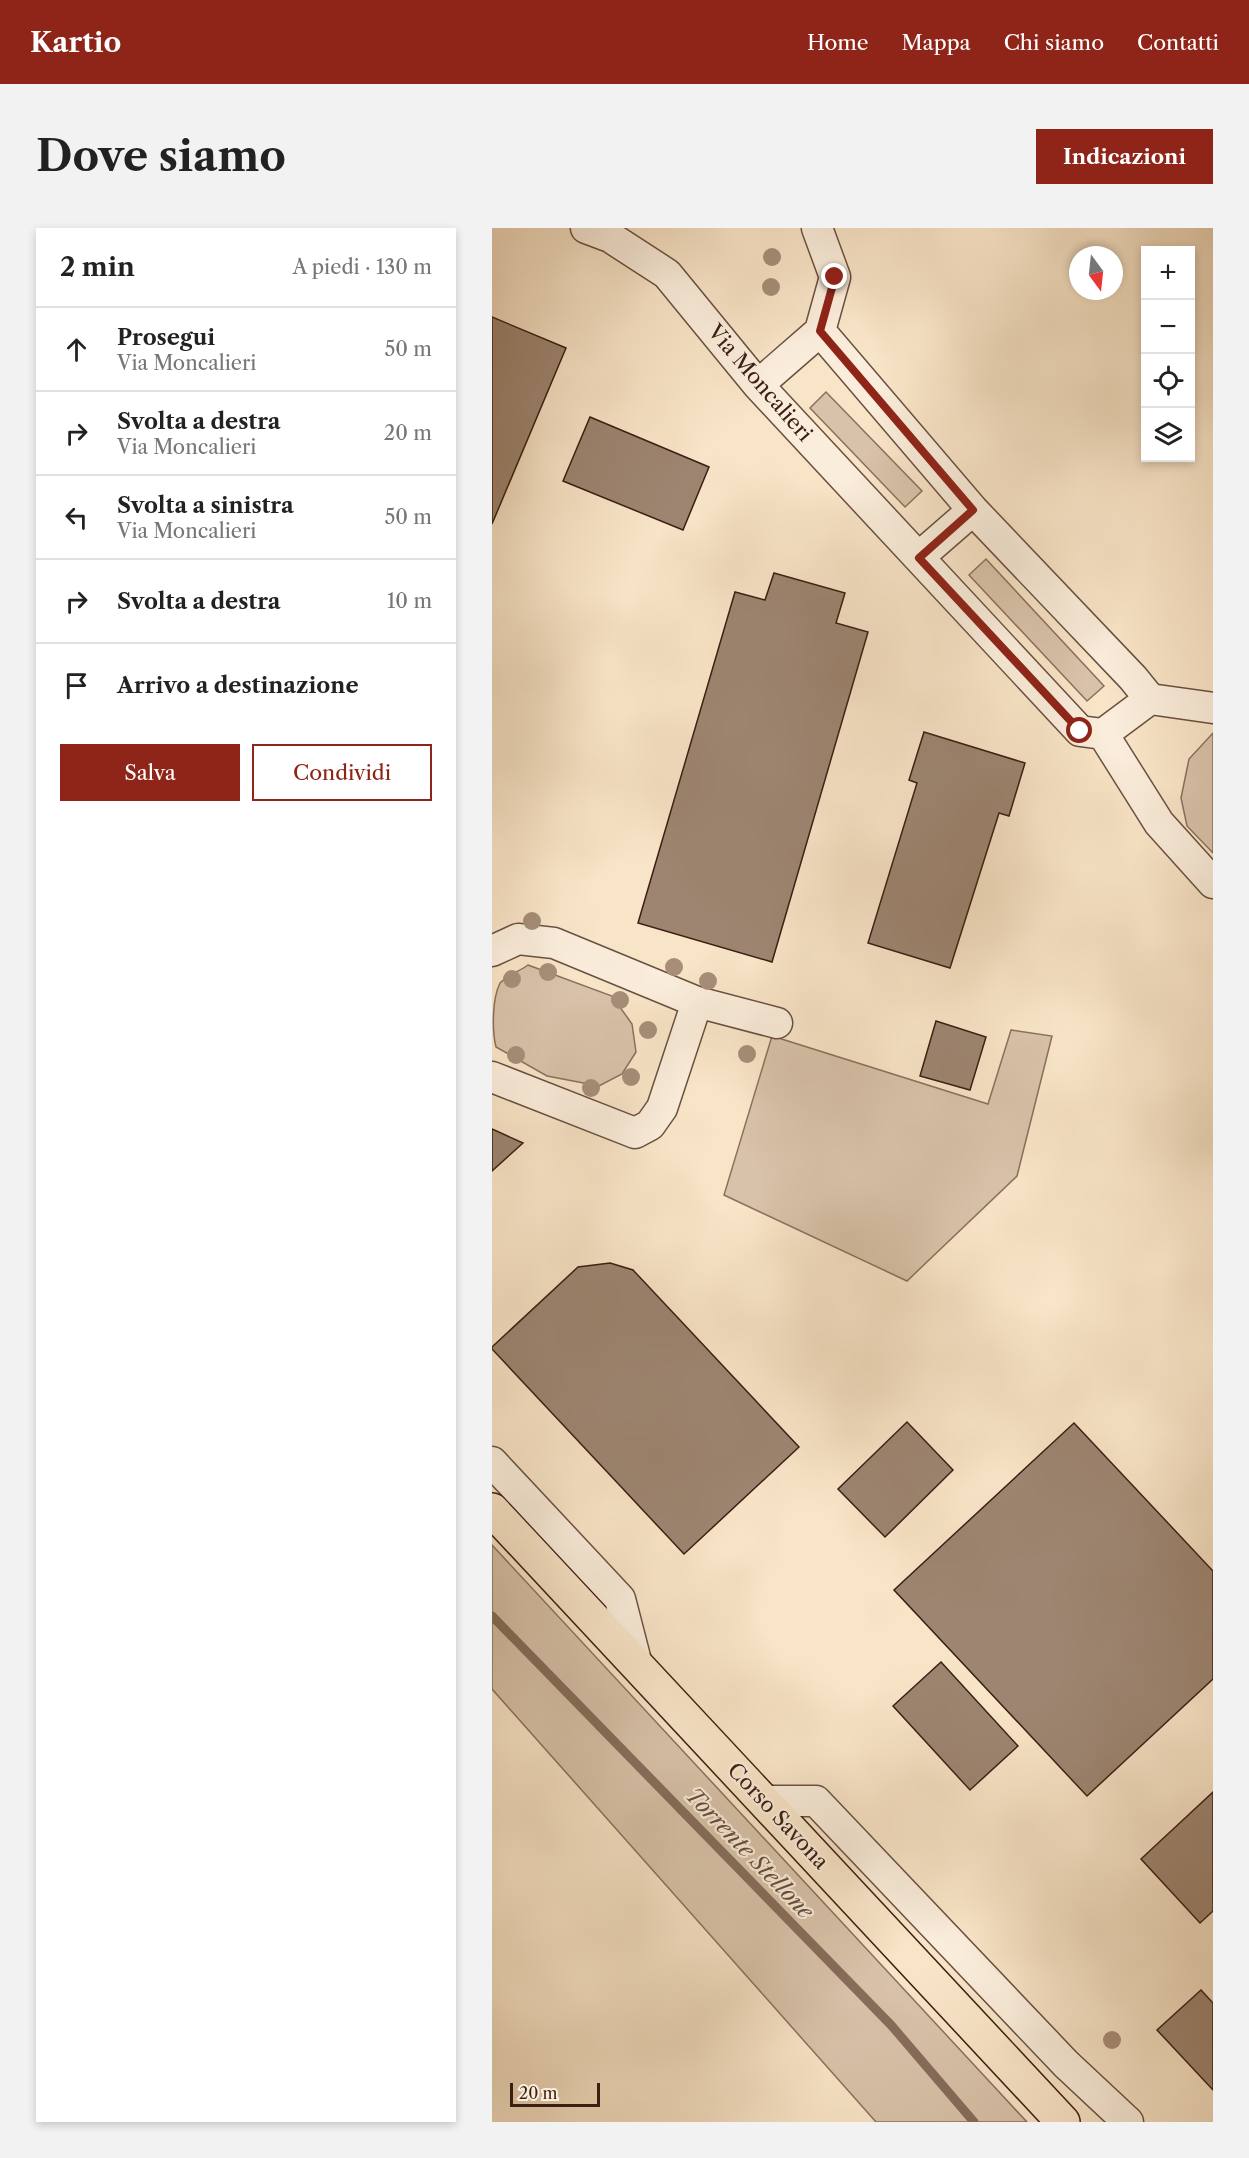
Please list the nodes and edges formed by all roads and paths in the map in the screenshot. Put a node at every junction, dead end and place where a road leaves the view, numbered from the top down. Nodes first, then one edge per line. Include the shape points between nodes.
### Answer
1 (586, 228) edge
2 (818, 228) edge
3 (820, 331) junction
4 (758, 386) junction
5 (973, 510) junction
6 (919, 558) junction
7 (1150, 699) junction
8 (1213, 708) edge
9 (1103, 734) junction
10 (1213, 883) edge
11 (492, 951) edge
12 (697, 1002) junction
13 (777, 1023) dead end
14 (492, 1077) edge
15 (492, 1462) edge
16 (492, 1510) edge
17 (637, 1665) junction
18 (764, 1801) junction
19 (1063, 2122) edge
20 (1128, 2122) edge

1 - 4 street, Via Moncalieri via 610,237 667,274
2 - 3 street via 835,277
3 - 4 street
3 - 5 street
4 - 6 street, Via Moncalieri
5 - 6 street
5 - 7 street
6 - 9 street, Via Moncalieri via 1080,731
7 - 8 street
7 - 9 street
9 - 10 street via 1159,824
11 - 12 street via 518,939 554,943
12 - 13 street
12 - 14 street via 662,1108 650,1125 635,1133
15 - 17 street via 620,1599
16 - 17 main road, Corso Savona
17 - 18 main road, Corso Savona
18 - 19 main road, Corso Savona
18 - 20 street via 816,1802 1066,2064

